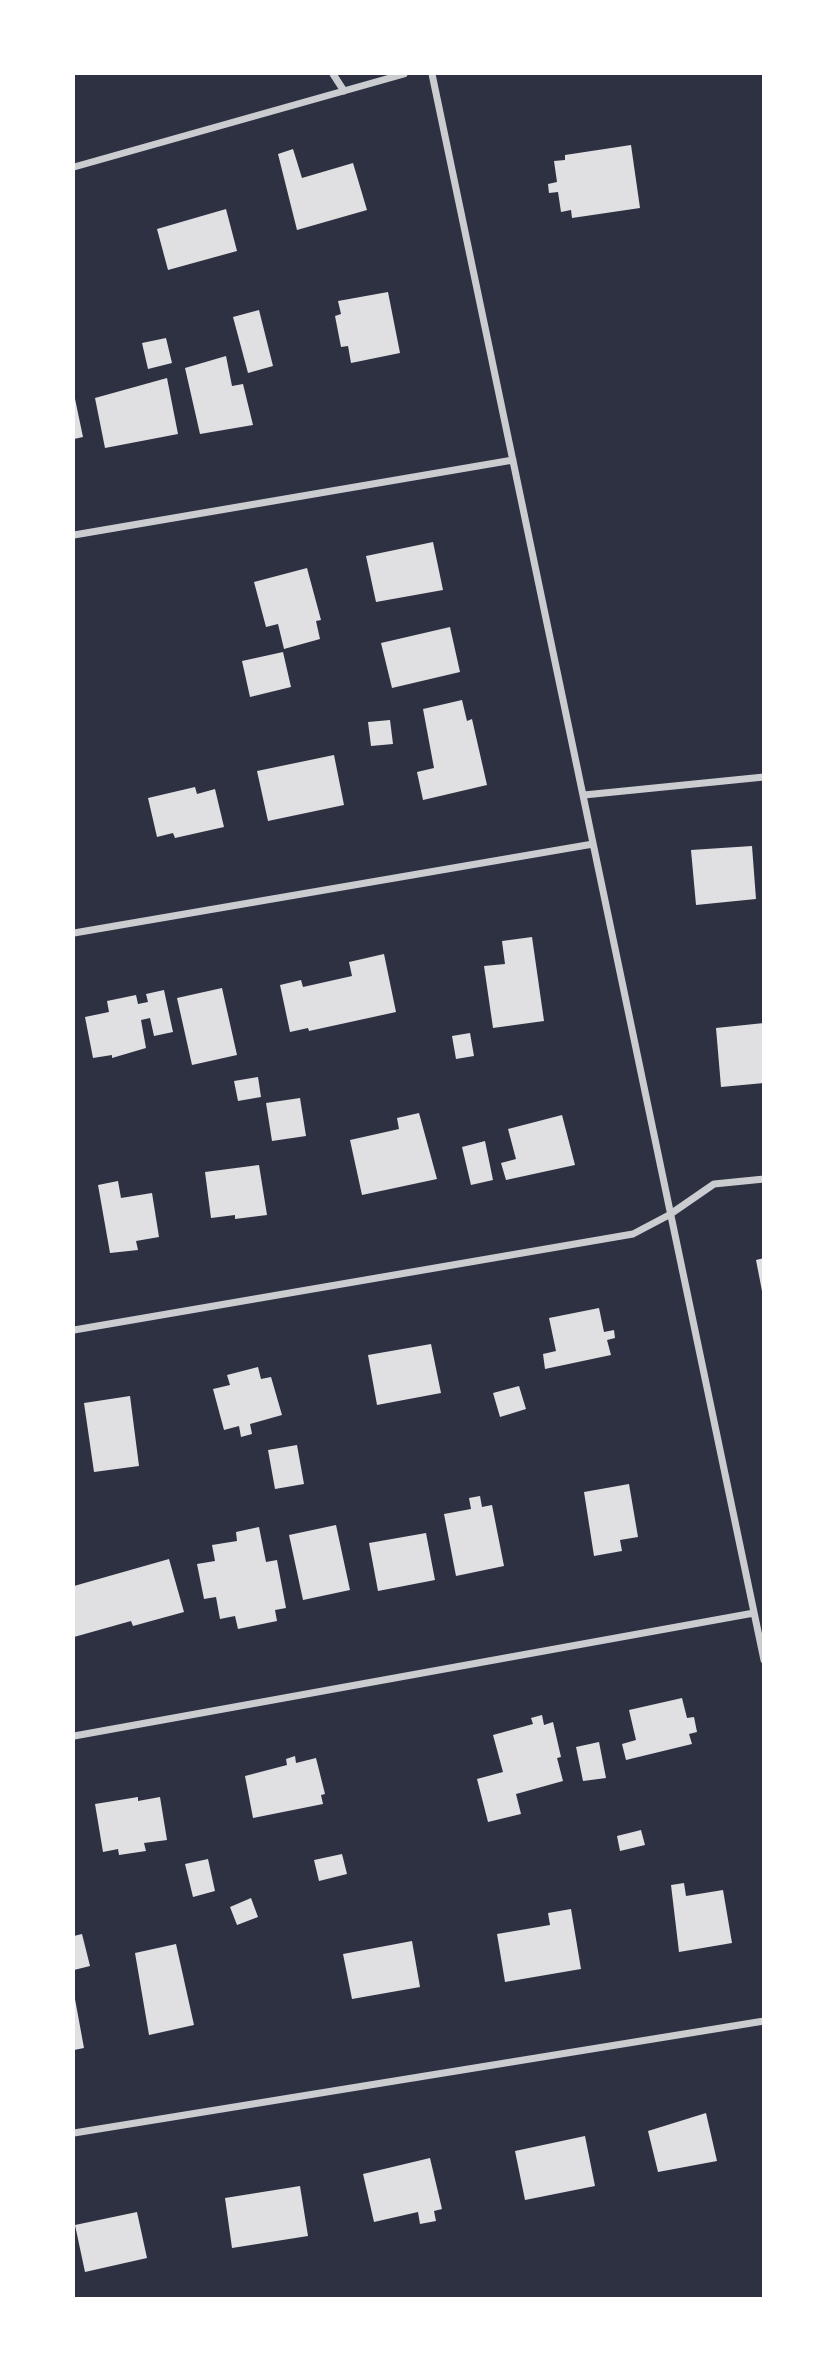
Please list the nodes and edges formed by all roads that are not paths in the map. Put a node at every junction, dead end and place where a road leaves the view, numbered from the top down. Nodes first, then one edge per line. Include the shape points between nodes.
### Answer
1 (333, 74) edge
2 (404, 74) edge
3 (432, 74) edge
4 (344, 91) junction
5 (74, 167) edge
6 (513, 460) junction
7 (74, 535) edge
8 (764, 777) edge
9 (584, 795) junction
10 (593, 844) junction
11 (74, 933) edge
12 (764, 1179) edge
13 (669, 1215) junction
14 (74, 1330) edge
15 (754, 1613) junction
16 (764, 1660) edge
17 (74, 1736) edge
18 (764, 2021) edge
19 (74, 2133) edge

1 - 4 street
2 - 4 street
3 - 6 street
4 - 5 street
6 - 7 street
6 - 9 street
8 - 9 street
9 - 10 street
10 - 11 street
10 - 13 street
12 - 13 street via 714,1184
13 - 14 street via 633,1234
13 - 15 street
15 - 16 street
15 - 17 street
18 - 19 street

